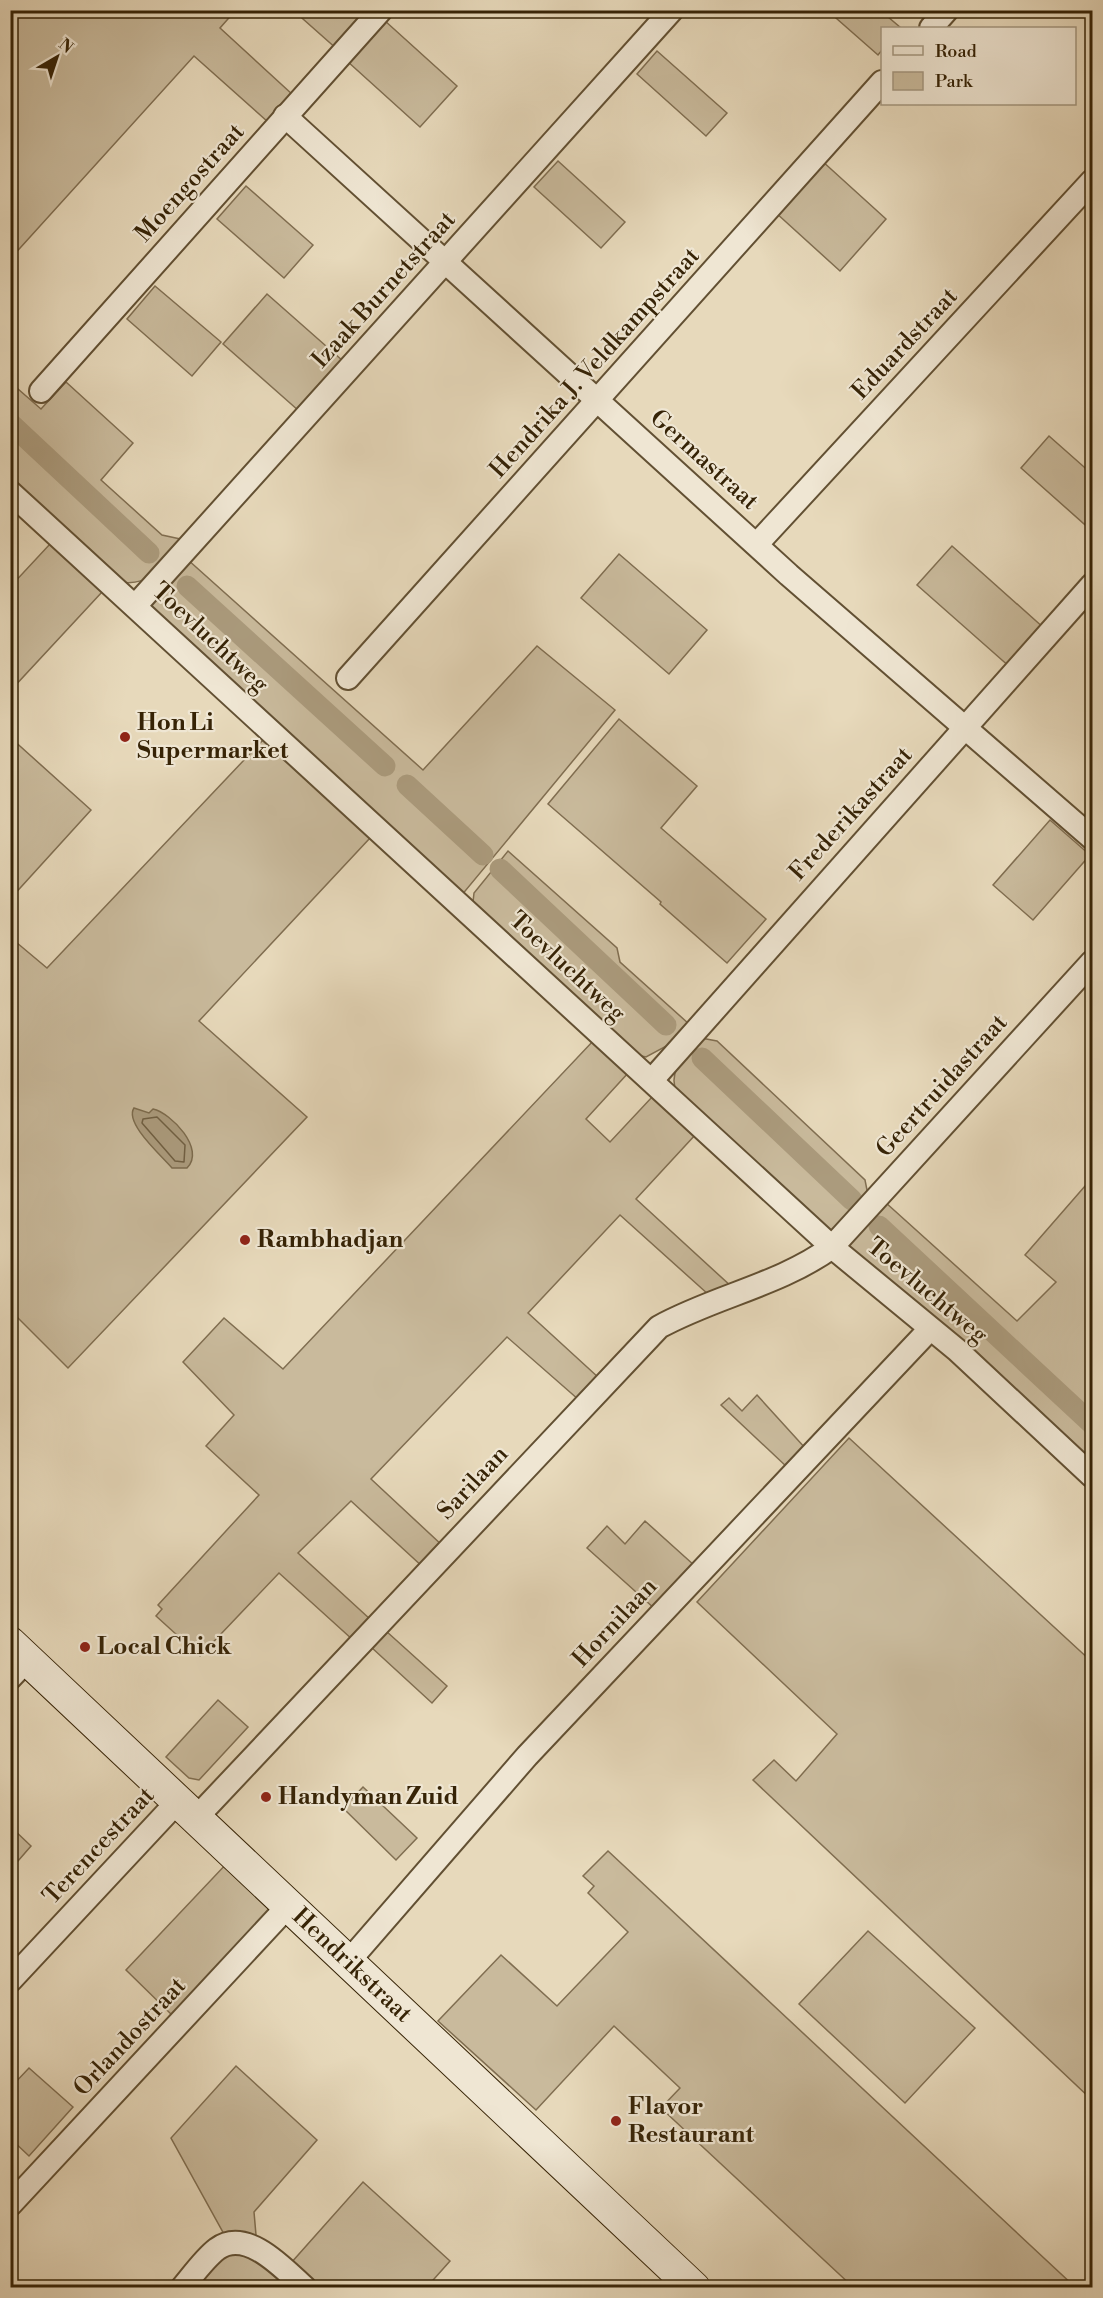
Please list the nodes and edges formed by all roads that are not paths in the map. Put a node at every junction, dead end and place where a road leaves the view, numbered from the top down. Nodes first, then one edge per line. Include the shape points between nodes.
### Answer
1 (381, 10) edge
2 (672, 10) edge
3 (947, 10) edge
4 (932, 27) edge
5 (881, 83) edge
6 (285, 117) junction
7 (1092, 182) edge
8 (446, 262) junction
9 (41, 391) dead end
10 (597, 401) junction
11 (10, 492) edge
12 (757, 544) junction
13 (1092, 585) edge
14 (136, 605) junction
15 (348, 678) dead end
16 (965, 727) junction
17 (1092, 838) edge
18 (1092, 962) edge
19 (652, 1080) junction
20 (832, 1247) junction
21 (930, 1329) junction
22 (1092, 1476) edge
23 (16, 1660) edge
24 (188, 1808) junction
25 (289, 1905) junction
26 (348, 1962) junction
27 (10, 1981) edge
28 (10, 2205) edge
29 (182, 2288) edge
30 (305, 2288) edge
31 (694, 2288) edge

1 - 6 street, Moengostraat
2 - 8 street, Izaak Burnetstraat
3 - 4 street
5 - 10 street, Hendrika J. Veldkampstraat
6 - 8 street, Germastraat
6 - 9 street, Moengostraat
7 - 12 street, Eduardstraat
8 - 10 street, Germastraat
8 - 14 street, Izaak Burnetstraat
10 - 12 street, Germastraat
10 - 15 street, Hendrika J. Veldkampstraat
11 - 14 street, Toevluchtweg
12 - 16 street, Germastraat
13 - 16 street, Frederikastraat
14 - 19 street, Toevluchtweg
16 - 17 street, Germastraat
16 - 19 street, Frederikastraat
18 - 20 street, Geertruidastraat
19 - 20 street, Toevluchtweg
20 - 21 street, Toevluchtweg
20 - 24 street, Sarilaan via 800,1269 684,1313 658,1327
21 - 22 street, Toevluchtweg
21 - 26 street, Hornilaan via 527,1756
23 - 24 street, Hendrikstraat
24 - 25 street, Hendrikstraat
24 - 27 street, Terencestraat
25 - 26 street, Hendrikstraat
25 - 28 street, Orlandostraat
26 - 31 street, Hendrikstraat
29 - 30 street via 215,2250 234,2244 267,2253

